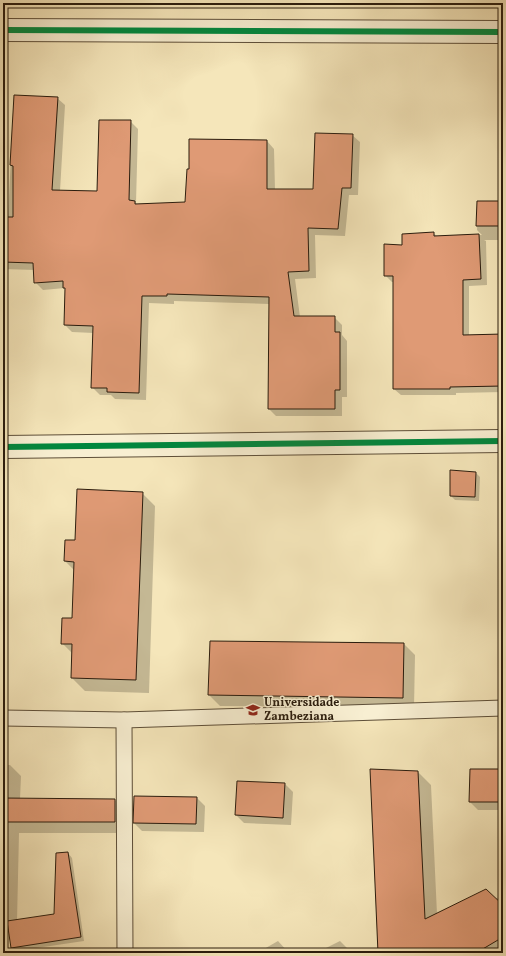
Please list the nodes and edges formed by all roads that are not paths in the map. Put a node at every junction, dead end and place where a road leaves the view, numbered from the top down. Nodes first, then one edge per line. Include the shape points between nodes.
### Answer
1 (3, 30) edge
2 (503, 32) edge
3 (503, 441) edge
4 (3, 447) edge
5 (503, 708) edge
6 (3, 718) edge
7 (124, 720) junction
8 (126, 953) edge

1 - 2 street
3 - 4 street
5 - 7 lane
6 - 7 lane
7 - 8 lane

